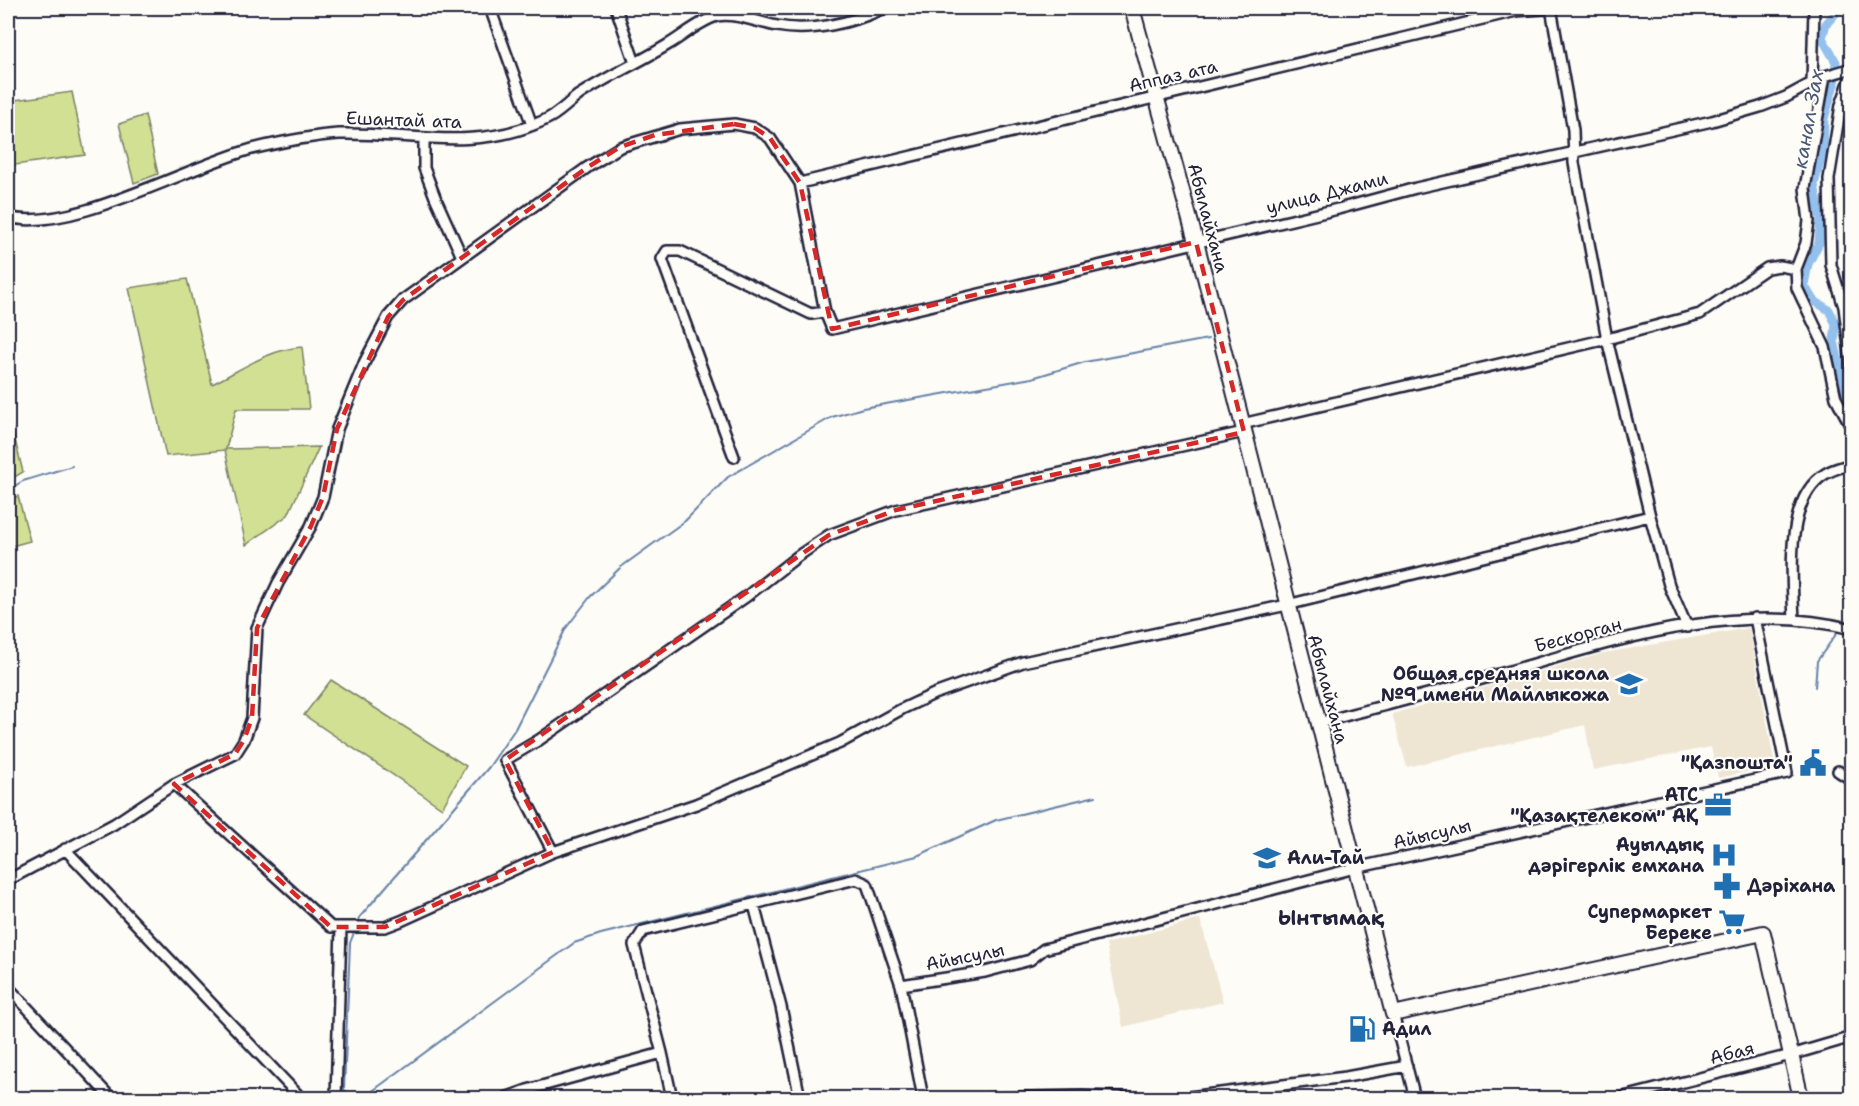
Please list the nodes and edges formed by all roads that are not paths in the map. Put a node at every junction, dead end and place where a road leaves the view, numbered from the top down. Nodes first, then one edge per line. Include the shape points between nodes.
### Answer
1 (490, 8) edge
2 (616, 8) edge
3 (740, 8) edge
4 (885, 8) edge
5 (1132, 8) edge
6 (1553, 8) edge
7 (1814, 8) edge
8 (868, 11) edge
9 (744, 18) junction
10 (635, 63) junction
11 (1851, 68) edge
12 (1851, 74) edge
13 (1825, 76) junction
14 (1812, 83) junction
15 (1156, 96) junction
16 (532, 125) junction
17 (424, 139) junction
18 (1574, 153) junction
19 (800, 183) junction
20 (8, 217) edge
21 (1196, 242) junction
22 (462, 257) junction
23 (1796, 269) junction
24 (825, 312) junction
25 (1607, 339) junction
26 (1851, 371) edge
27 (1243, 428) junction
28 (1851, 428) edge
29 (734, 457) dead end
30 (1851, 464) edge
31 (1650, 516) junction
32 (1287, 605) junction
33 (1755, 618) junction
34 (1794, 619) junction
35 (1688, 627) junction
36 (1851, 629) edge
37 (1318, 723) junction
38 (1838, 771) dead end
39 (1851, 780) edge
40 (174, 784) junction
41 (65, 849) junction
42 (553, 852) junction
43 (1355, 868) junction
44 (8, 880) edge
45 (754, 905) junction
46 (341, 927) junction
47 (901, 985) junction
48 (8, 987) edge
49 (1393, 1014) junction
50 (1851, 1037) edge
51 (662, 1053) junction
52 (1791, 1055) junction
53 (1407, 1066) junction
54 (111, 1098) edge
55 (301, 1098) edge
56 (336, 1098) edge
57 (505, 1098) edge
58 (672, 1098) edge
59 (800, 1098) edge
60 (923, 1098) edge
61 (989, 1098) edge
62 (1127, 1098) edge
63 (1146, 1098) edge
64 (1181, 1098) edge
65 (1415, 1098) edge
66 (1620, 1098) edge
67 (1801, 1098) edge

1 - 16 street
2 - 10 street
3 - 9 street
4 - 8 street, Ешантай ата
5 - 15 main road, Абылайхана
6 - 15 street, Аппаз ата via 1516,11
6 - 18 street
7 - 14 street
8 - 9 street, Ешантай ата via 840,23 807,28 779,27
9 - 10 street, Ешантай ата via 718,16
10 - 16 street, Ешантай ата via 577,96 557,114
11 - 13 street, улица Джами
12 - 26 street via 1841,105 1829,179 1831,265 1844,307
13 - 14 street, улица Джами
13 - 23 street via 1805,188 1809,221 1806,243
14 - 18 street, улица Джами via 1751,110
15 - 19 street, Аппаз ата
15 - 21 main road, Абылайхана
16 - 17 street, Ешантай ата via 489,136
17 - 20 street, Ешантай ата via 341,134 302,137 249,150 66,215 28,220
17 - 22 street via 424,168
18 - 21 street, улица Джами
18 - 25 street
19 - 22 street via 770,138 756,128 734,124 680,129 620,147
19 - 24 street
21 - 24 street, улица Джами via 832,329
21 - 27 main road, Абылайхана
22 - 40 street via 403,300 388,317 365,361 338,429 323,498 257,628 252,718 244,740 235,754
23 - 25 street via 1767,268 1700,314
23 - 28 street via 1797,288 1825,346 1836,398
24 - 29 street via 811,314 680,251 667,251 662,259
25 - 27 street
25 - 31 street
27 - 32 main road, Абылайхана
27 - 42 street via 896,510 829,535 737,603 505,760
30 - 34 street via 1825,474 1810,487 1798,514 1791,564
31 - 32 street
31 - 35 street via 1669,585
32 - 37 main road, Абылайхана
32 - 42 street via 1023,662 981,676 912,704 840,743 696,804
33 - 34 street, Бескорган
33 - 35 street, Бескорган
33 - 43 street, Айысулы via 1787,773
34 - 36 street, Бескорган
35 - 37 street, Бескорган via 1614,641
37 - 43 main road, Абылайхана
38 - 39 street
40 - 41 street via 114,824
40 - 46 street via 331,927
41 - 44 street
41 - 55 street
42 - 46 street via 385,927
43 - 47 street, Айысулы via 1044,949 1030,960 996,969
43 - 49 main road, Абылайхана
45 - 47 street via 856,879 867,884
45 - 51 street via 643,931 634,945
45 - 59 street
46 - 56 street
47 - 60 street
48 - 54 street
49 - 52 main road via 1763,933
49 - 53 street
50 - 52 street, Абая
51 - 57 street
51 - 58 street
52 - 66 street, Абая
52 - 67 main road
53 - 64 street
53 - 65 street
61 - 62 street
62 - 63 street

